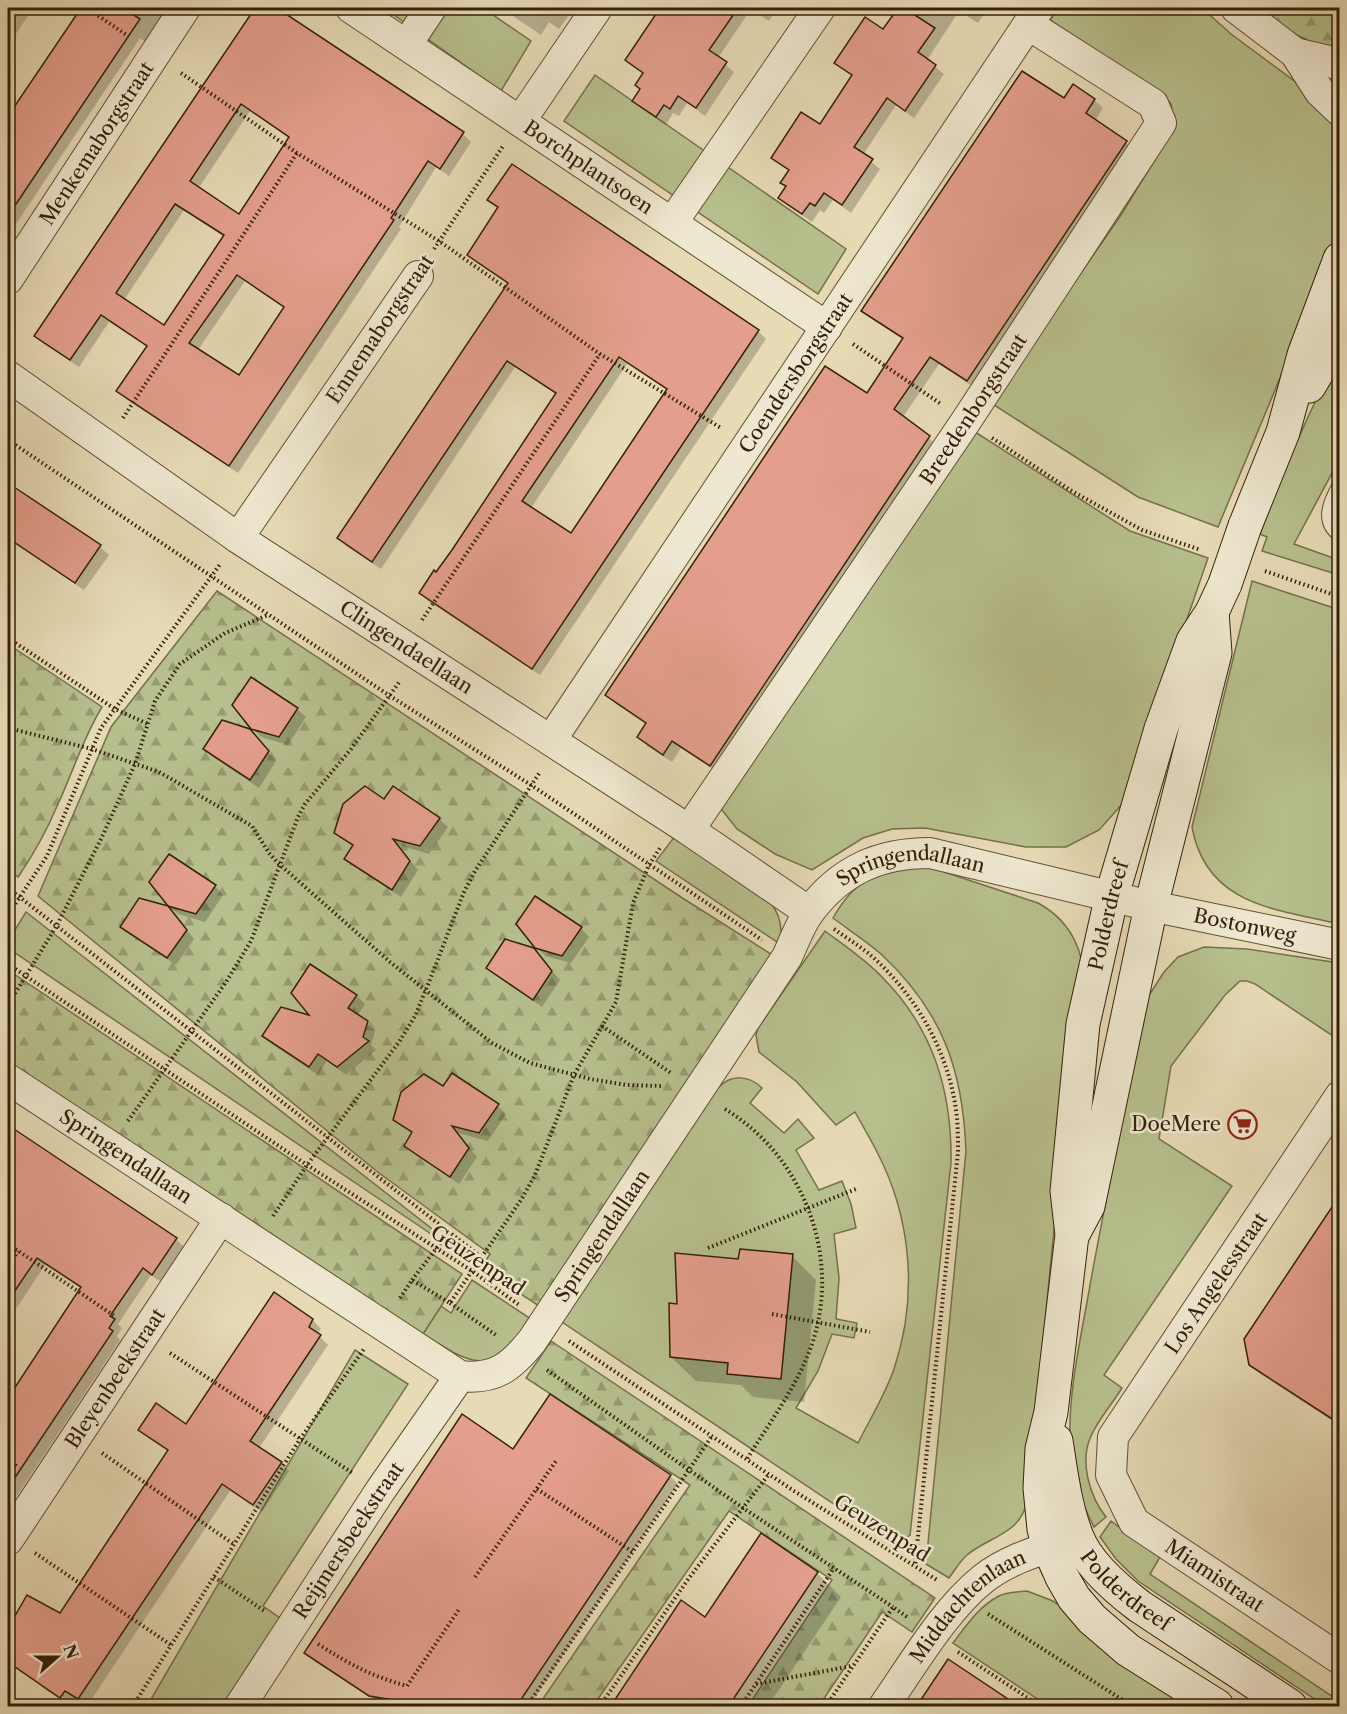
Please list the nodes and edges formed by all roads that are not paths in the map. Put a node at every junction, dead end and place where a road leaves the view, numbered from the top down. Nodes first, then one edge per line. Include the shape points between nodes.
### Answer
1 (185, 8) edge
2 (351, 8) edge
3 (431, 8) edge
4 (597, 8) edge
5 (819, 8) edge
6 (1236, 8) edge
7 (1034, 16) edge
8 (407, 44) junction
9 (1295, 53) junction
10 (1340, 66) edge
11 (1340, 111) edge
12 (521, 120) junction
13 (672, 223) junction
14 (1340, 259) edge
15 (418, 276) road end
16 (8, 279) edge
17 (827, 327) junction
18 (1340, 334) edge
19 (8, 376) edge
20 (1283, 432) junction
21 (1340, 486) edge
22 (1340, 534) edge
23 (238, 538) junction
24 (1219, 598) junction
25 (555, 742) junction
26 (683, 826) junction
27 (1112, 896) junction
28 (1151, 906) junction
29 (808, 912) junction
30 (1340, 945) edge
31 (8, 1079) edge
32 (1340, 1096) edge
33 (221, 1218) junction
34 (1072, 1235) junction
35 (460, 1376) junction
36 (1111, 1475) joint
37 (9, 1538) edge
38 (1063, 1543) junction
39 (1340, 1659) edge
40 (240, 1707) edge
41 (884, 1707) edge
42 (1217, 1707) edge
43 (1290, 1707) edge

1 - 16 street, Menkemaborgstraat
2 - 8 street, Borchplantsoen
3 - 8 street
4 - 12 street
5 - 13 street
6 - 9 street
7 - 17 street, Coendersborgstraat
7 - 26 street, Breedenborgstraat via 1153,104 1161,123 966,421
8 - 12 street, Borchplantsoen
9 - 10 street
9 - 11 street via 1320,92
12 - 13 street, Borchplantsoen
13 - 17 street, Borchplantsoen
14 - 20 main road, Polderdreef via 1304,355
15 - 23 street, Ennemaborgstraat
17 - 25 street, Coendersborgstraat
18 - 20 main road, Polderdreef
19 - 23 street, Clingendaellaan
20 - 24 main road, Polderdreef, bridge
21 - 22 lane via 1329,506 1333,529
23 - 25 street, Clingendaellaan
24 - 27 main road, Polderdreef via 1193,641 1161,729
24 - 28 main road, Polderdreef via 1215,653
25 - 26 street, Clingendaellaan
26 - 29 street, Clingendaellaan
27 - 28 street, Springendallaan
27 - 29 street, Springendallaan via 952,857 908,853 890,855 858,868
27 - 34 main road, Polderdreef via 1083,1024 1067,1191
28 - 30 street, Bostonweg
28 - 34 main road, Polderdreef via 1088,1206
29 - 35 street, Springendallaan via 787,957 691,1087 544,1324 509,1366 492,1375
31 - 33 street, Springendallaan
32 - 36 street, Los Angelesstraat via 1113,1437
33 - 35 street, Springendallaan
33 - 37 street, Bleyenbeekstraat
34 - 38 main road, Polderdreef via 1040,1488 1044,1529
35 - 40 street, Reijmersbeekstraat
36 - 39 street, Miamistraat via 1134,1522
38 - 41 street, Middachtenlaan via 1009,1564 963,1598
38 - 42 main road, Polderdreef via 1062,1577 1092,1619 1128,1650
38 - 43 main road, Polderdreef via 1089,1558 1139,1606

